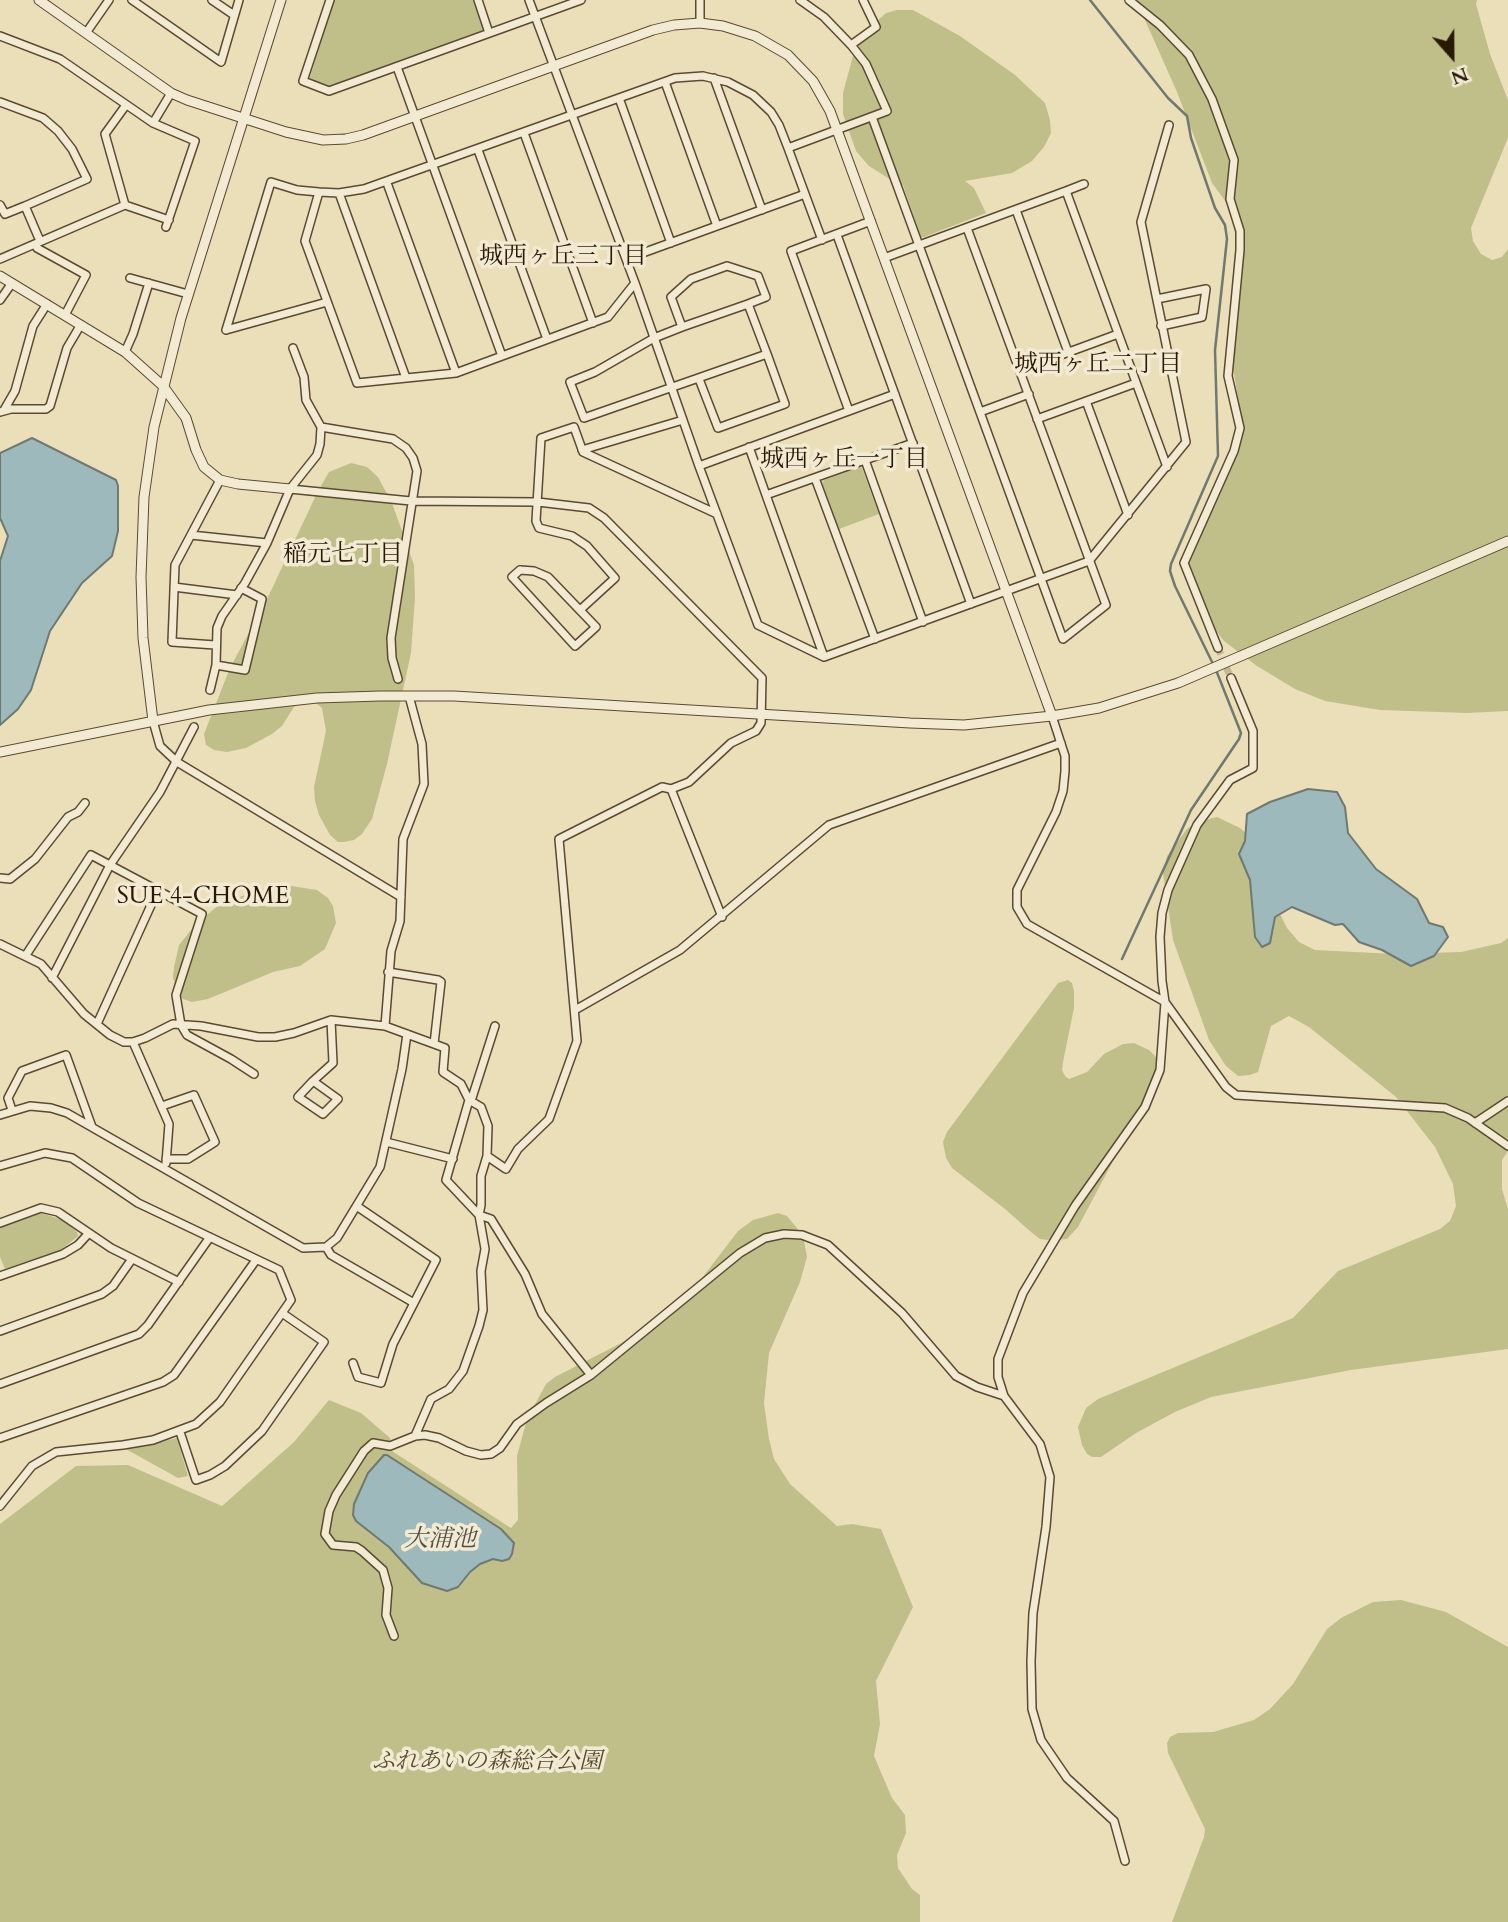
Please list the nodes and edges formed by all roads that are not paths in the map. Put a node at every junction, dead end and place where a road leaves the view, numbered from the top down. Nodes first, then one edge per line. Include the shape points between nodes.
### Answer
1 (39, 0) edge
2 (109, 0) edge
3 (132, 0) edge
4 (212, 0) edge
5 (239, 0) edge
6 (281, 0) edge
7 (330, 0) edge
8 (478, 0) edge
9 (529, 0) edge
10 (581, 0) edge
11 (700, 0) edge
12 (800, 0) edge
13 (863, 0) edge
14 (1129, 0) edge
15 (234, 15) junction
16 (535, 17) junction
17 (700, 23) junction
18 (86, 33) junction
19 (489, 33) junction
20 (0, 36) edge
21 (851, 45) junction
22 (552, 66) junction
23 (397, 67) junction
24 (714, 78) junction
25 (664, 82) junction
26 (172, 93) junction
27 (619, 98) junction
28 (1, 105) edge
29 (126, 106) junction
30 (415, 116) junction
31 (571, 116) junction
32 (872, 117) junction
33 (243, 119) junction
34 (153, 123) junction
35 (1169, 125) dead end
36 (838, 130) junction
37 (524, 133) junction
38 (788, 148) junction
39 (478, 150) junction
40 (433, 166) junction
41 (387, 183) junction
42 (1084, 184) dead end
43 (1066, 191) junction
44 (319, 192) junction
45 (339, 193) junction
46 (805, 194) junction
47 (0, 205) edge
48 (125, 205) junction
49 (25, 206) junction
50 (762, 210) junction
51 (1016, 210) junction
52 (872, 221) junction
53 (717, 226) junction
54 (967, 228) junction
55 (837, 235) junction
56 (822, 240) junction
57 (37, 243) junction
58 (671, 243) junction
59 (919, 245) junction
60 (884, 258) junction
61 (0, 259) edge
62 (626, 259) junction
63 (0, 276) edge
64 (130, 278) dead end
65 (12, 283) junction
66 (149, 283) junction
67 (635, 284) junction
68 (188, 294) junction
69 (1157, 299) junction
70 (0, 300) edge
71 (327, 302) junction
72 (47, 304) junction
73 (748, 304) junction
74 (65, 316) junction
75 (593, 323) junction
76 (80, 326) junction
77 (1161, 326) junction
78 (682, 327) junction
79 (1118, 334) junction
80 (654, 338) junction
81 (547, 340) junction
82 (293, 348) dead end
83 (124, 352) junction
84 (1068, 352) junction
85 (767, 354) junction
86 (502, 356) junction
87 (1020, 370) junction
88 (456, 373) junction
89 (406, 378) junction
90 (699, 379) junction
91 (1136, 383) junction
92 (163, 386) junction
93 (672, 388) junction
94 (895, 394) junction
95 (1029, 394) junction
96 (1086, 401) junction
97 (2, 411) edge
98 (849, 411) junction
99 (979, 412) junction
100 (1037, 419) junction
101 (683, 420) junction
102 (321, 427) junction
103 (913, 443) junction
104 (749, 447) junction
105 (582, 450) junction
106 (865, 460) junction
107 (699, 466) junction
108 (1167, 467) junction
109 (815, 478) junction
110 (220, 480) junction
111 (290, 489) junction
112 (766, 495) junction
113 (411, 501) junction
114 (538, 502) junction
115 (717, 514) junction
116 (1128, 515) junction
117 (191, 534) junction
118 (1508, 541) edge
119 (267, 543) junction
120 (1089, 561) junction
121 (1040, 579) junction
122 (174, 587) junction
123 (239, 591) junction
124 (1006, 592) junction
125 (971, 604) junction
126 (580, 610) junction
127 (923, 622) junction
128 (874, 639) junction
129 (215, 646) junction
130 (1218, 648) tunnel mouth
131 (824, 657) junction
132 (216, 665) junction
133 (1231, 678) tunnel mouth
134 (398, 679) dead end
135 (210, 690) dead end
136 (409, 696) junction
137 (762, 715) junction
138 (1052, 716) junction
139 (153, 721) junction
140 (194, 727) dead end
141 (1061, 743) junction
142 (0, 752) edge
143 (177, 762) junction
144 (671, 789) junction
145 (85, 803) dead end
146 (110, 866) junction
147 (0, 878) edge
148 (157, 891) junction
149 (401, 897) junction
150 (722, 917) junction
151 (0, 944) edge
152 (26, 955) junction
153 (388, 972) junction
154 (52, 978) junction
155 (1165, 1002) junction
156 (575, 1010) junction
157 (331, 1020) junction
158 (97, 1024) junction
159 (181, 1025) junction
160 (384, 1026) junction
161 (495, 1026) dead end
162 (407, 1034) junction
163 (133, 1042) junction
164 (434, 1044) junction
165 (254, 1074) dead end
166 (313, 1081) junction
167 (470, 1100) junction
168 (1508, 1101) edge
169 (162, 1106) junction
170 (12, 1110) junction
171 (0, 1115) edge
172 (1475, 1123) junction
173 (92, 1128) junction
174 (386, 1142) junction
175 (1508, 1146) edge
176 (487, 1156) junction
177 (166, 1159) junction
178 (453, 1159) junction
179 (0, 1166) edge
180 (165, 1170) junction
181 (358, 1207) junction
182 (479, 1215) junction
183 (0, 1223) edge
184 (89, 1233) junction
185 (210, 1237) junction
186 (326, 1247) junction
187 (132, 1259) junction
188 (256, 1260) junction
189 (0, 1276) edge
190 (179, 1282) junction
191 (414, 1303) junction
192 (282, 1313) junction
193 (0, 1331) edge
194 (353, 1363) dead end
195 (591, 1375) junction
196 (0, 1384) edge
197 (1004, 1396) junction
198 (180, 1432) junction
199 (415, 1436) junction
200 (0, 1438) edge
201 (0, 1506) edge
202 (394, 1636) dead end
203 (1125, 1861) dead end

1 - 18 street
2 - 18 street
3 - 15 street via 221,62
4 - 15 street
5 - 15 street
6 - 33 street
7 - 23 street via 303,81 330,91
8 - 19 street
9 - 16 street
10 - 16 street
11 - 17 street
12 - 21 street
13 - 21 street via 876,27
14 - 130 street via 1189,55 1212,99 1234,160 1230,199 1240,231 1240,250 1228,376 1240,428 1184,562
16 - 19 street
16 - 22 street
17 - 22 street via 653,30
17 - 36 street via 755,36 788,55 813,81
18 - 26 street
19 - 23 street
20 - 29 street via 60,59
21 - 32 street via 866,64 887,111
22 - 30 street
22 - 31 street
23 - 30 street
24 - 25 street via 689,76
24 - 38 street via 753,95 775,119
24 - 50 street
25 - 27 street
25 - 53 street
26 - 33 street
26 - 34 street
27 - 31 street
27 - 58 street
28 - 49 street via 43,118 58,131 86,179
29 - 34 street
29 - 48 street via 105,134
30 - 33 street via 362,135 323,140
30 - 40 street
31 - 37 street
31 - 62 street
32 - 36 street
32 - 59 street
33 - 68 street
34 - 48 street via 195,141 167,223
35 - 69 street via 1141,222
36 - 38 street
36 - 52 street
37 - 39 street
37 - 75 street
38 - 46 street
39 - 40 street
39 - 81 street
40 - 41 street
40 - 86 street
41 - 45 street
41 - 88 street
42 - 43 street
43 - 51 street
43 - 79 street
44 - 45 street
44 - 71 street via 305,240
44 - 71 street via 271,182 226,330
45 - 89 street
46 - 50 street
46 - 56 street
47 - 49 street via 5,214
48 - 57 street
49 - 57 street
50 - 53 street
51 - 54 street
51 - 84 street
52 - 55 street
52 - 60 street
53 - 58 street
54 - 59 street
54 - 87 street
55 - 56 street
55 - 94 street
56 - 98 street via 792,251
57 - 61 street
57 - 74 street via 37,248 86,275
58 - 62 street
59 - 60 street
59 - 99 street
60 - 124 street
62 - 67 street
63 - 65 street
64 - 66 street
65 - 70 street
65 - 72 street
66 - 68 street
66 - 83 street
67 - 75 street via 608,317
67 - 80 street
68 - 92 street
69 - 77 street
69 - 77 street via 1206,289 1202,317
71 - 89 street via 357,383
72 - 74 street
72 - 97 street via 33,326 15,391
73 - 78 street
73 - 78 street via 766,297 758,276 726,266 691,279 671,297
73 - 85 street
74 - 76 street
75 - 81 street
76 - 83 street
76 - 97 street via 67,348 50,406
77 - 108 street via 1186,442
78 - 80 street
79 - 84 street
79 - 91 street
80 - 93 street
80 - 93 street via 570,382 584,418
81 - 86 street
82 - 102 street via 304,377 306,400
83 - 92 street
84 - 87 street
85 - 90 street
85 - 90 street via 785,404 718,428
86 - 88 street
87 - 95 street
88 - 89 street
90 - 93 street
91 - 96 street
91 - 108 street
92 - 110 street via 186,418 204,467
92 - 139 street via 148,462 142,538 143,638
93 - 101 street
94 - 98 street
94 - 103 street
95 - 99 street
95 - 100 street
96 - 100 street
96 - 116 street
98 - 104 street
99 - 121 street
100 - 120 street
101 - 105 street
101 - 107 street
102 - 111 street via 317,455
102 - 113 street via 380,435 406,448 416,471
103 - 106 street
103 - 125 street
104 - 107 street
104 - 112 street
105 - 114 street via 573,427 541,438
105 - 115 street
106 - 109 street
106 - 127 street
107 - 115 street
108 - 116 street
109 - 112 street
109 - 128 street
110 - 111 street
110 - 117 street
111 - 113 street
111 - 119 street
112 - 131 street
113 - 114 street
113 - 134 street via 391,638
114 - 126 street via 539,528 572,536 615,578
114 - 137 street via 589,508 604,518 762,678
115 - 131 street via 758,625
116 - 120 street
117 - 119 street
117 - 122 street via 175,565
118 - 138 street via 1178,683 1099,708
119 - 123 street
120 - 121 street
120 - 121 street via 1106,605 1063,639
121 - 124 street
122 - 123 street
122 - 129 street via 172,642
123 - 129 street via 222,616
123 - 132 street via 262,599 245,670
124 - 125 street
124 - 138 street
125 - 127 street
126 - 126 street via 548,577 520,570 512,577 575,646 596,627
127 - 128 street
128 - 131 street
129 - 132 street
132 - 135 street
133 - 155 street via 1253,731 1253,768 1230,780 1197,825 1168,890 1160,937
136 - 137 street
136 - 139 street via 317,698
136 - 149 street via 422,744 425,784 403,839
137 - 138 street via 964,724
137 - 144 street via 756,732 731,743 689,782
138 - 141 street
139 - 142 street
139 - 143 street via 160,746
140 - 143 street
141 - 150 street via 830,824
141 - 155 street via 1063,791 1017,890 1017,907 1027,924
143 - 146 street
143 - 149 street
144 - 150 street
144 - 156 street via 662,788 559,839
145 - 147 street via 35,859 10,879
146 - 148 street
146 - 152 street via 91,855
146 - 154 street
148 - 158 street
148 - 159 street via 202,914 176,995
149 - 153 street
150 - 156 street via 680,950
151 - 152 street
152 - 154 street
153 - 160 street
153 - 164 street via 441,982
154 - 158 street
155 - 172 street via 1236,1095 1446,1108
155 - 197 street via 1160,1070 1145,1107 1075,1206 1011,1320 998,1359
156 - 176 street via 577,1041 550,1119 518,1149 506,1169
157 - 159 street via 275,1037
157 - 160 street
157 - 166 street via 333,1063
158 - 163 street via 116,1040
159 - 163 street via 173,1024
159 - 165 street via 187,1035
160 - 162 street
161 - 167 street
162 - 164 street
162 - 174 street
163 - 169 street
164 - 167 street via 445,1048 443,1072 461,1084
166 - 166 street via 298,1097 323,1114 338,1099
167 - 176 street via 481,1107 488,1126
167 - 178 street
168 - 172 street
169 - 177 street via 169,1124
169 - 177 street via 194,1095 215,1142 188,1159
170 - 171 street
170 - 173 street via 51,1108
170 - 173 street via 8,1098 22,1070 66,1055
172 - 175 street
173 - 180 street
174 - 178 street
174 - 181 street via 380,1167
176 - 182 street
177 - 180 street
178 - 182 street via 446,1180
179 - 185 street via 45,1153 72,1158 138,1203
180 - 186 street via 303,1248
181 - 186 street
181 - 191 street via 436,1260
182 - 195 street via 491,1219 525,1274 542,1314
182 - 199 street via 485,1249 479,1326 463,1371 449,1389 431,1399
183 - 184 street via 41,1208 58,1212
184 - 187 street
184 - 189 street via 63,1254
185 - 188 street
185 - 190 street
186 - 191 street via 331,1255
187 - 190 street
187 - 193 street via 102,1294
188 - 192 street via 279,1270 290,1300
188 - 200 street via 174,1375
190 - 196 street via 148,1325 129,1340
191 - 194 street via 380,1383 358,1377
192 - 198 street via 220,1402
192 - 198 street via 324,1342 262,1431 225,1466 196,1480
195 - 197 street via 740,1253 765,1238 784,1234 828,1245 902,1313 956,1376
195 - 199 street via 517,1424 491,1454 466,1451 439,1438
197 - 203 street via 1040,1444 1050,1477 1033,1612 1032,1709 1041,1740 1067,1778 1114,1821
198 - 201 street via 122,1446 56,1452 32,1466
199 - 202 street via 390,1446 373,1443 364,1451 336,1495 325,1532 328,1542 356,1547 383,1570 388,1588 386,1615

